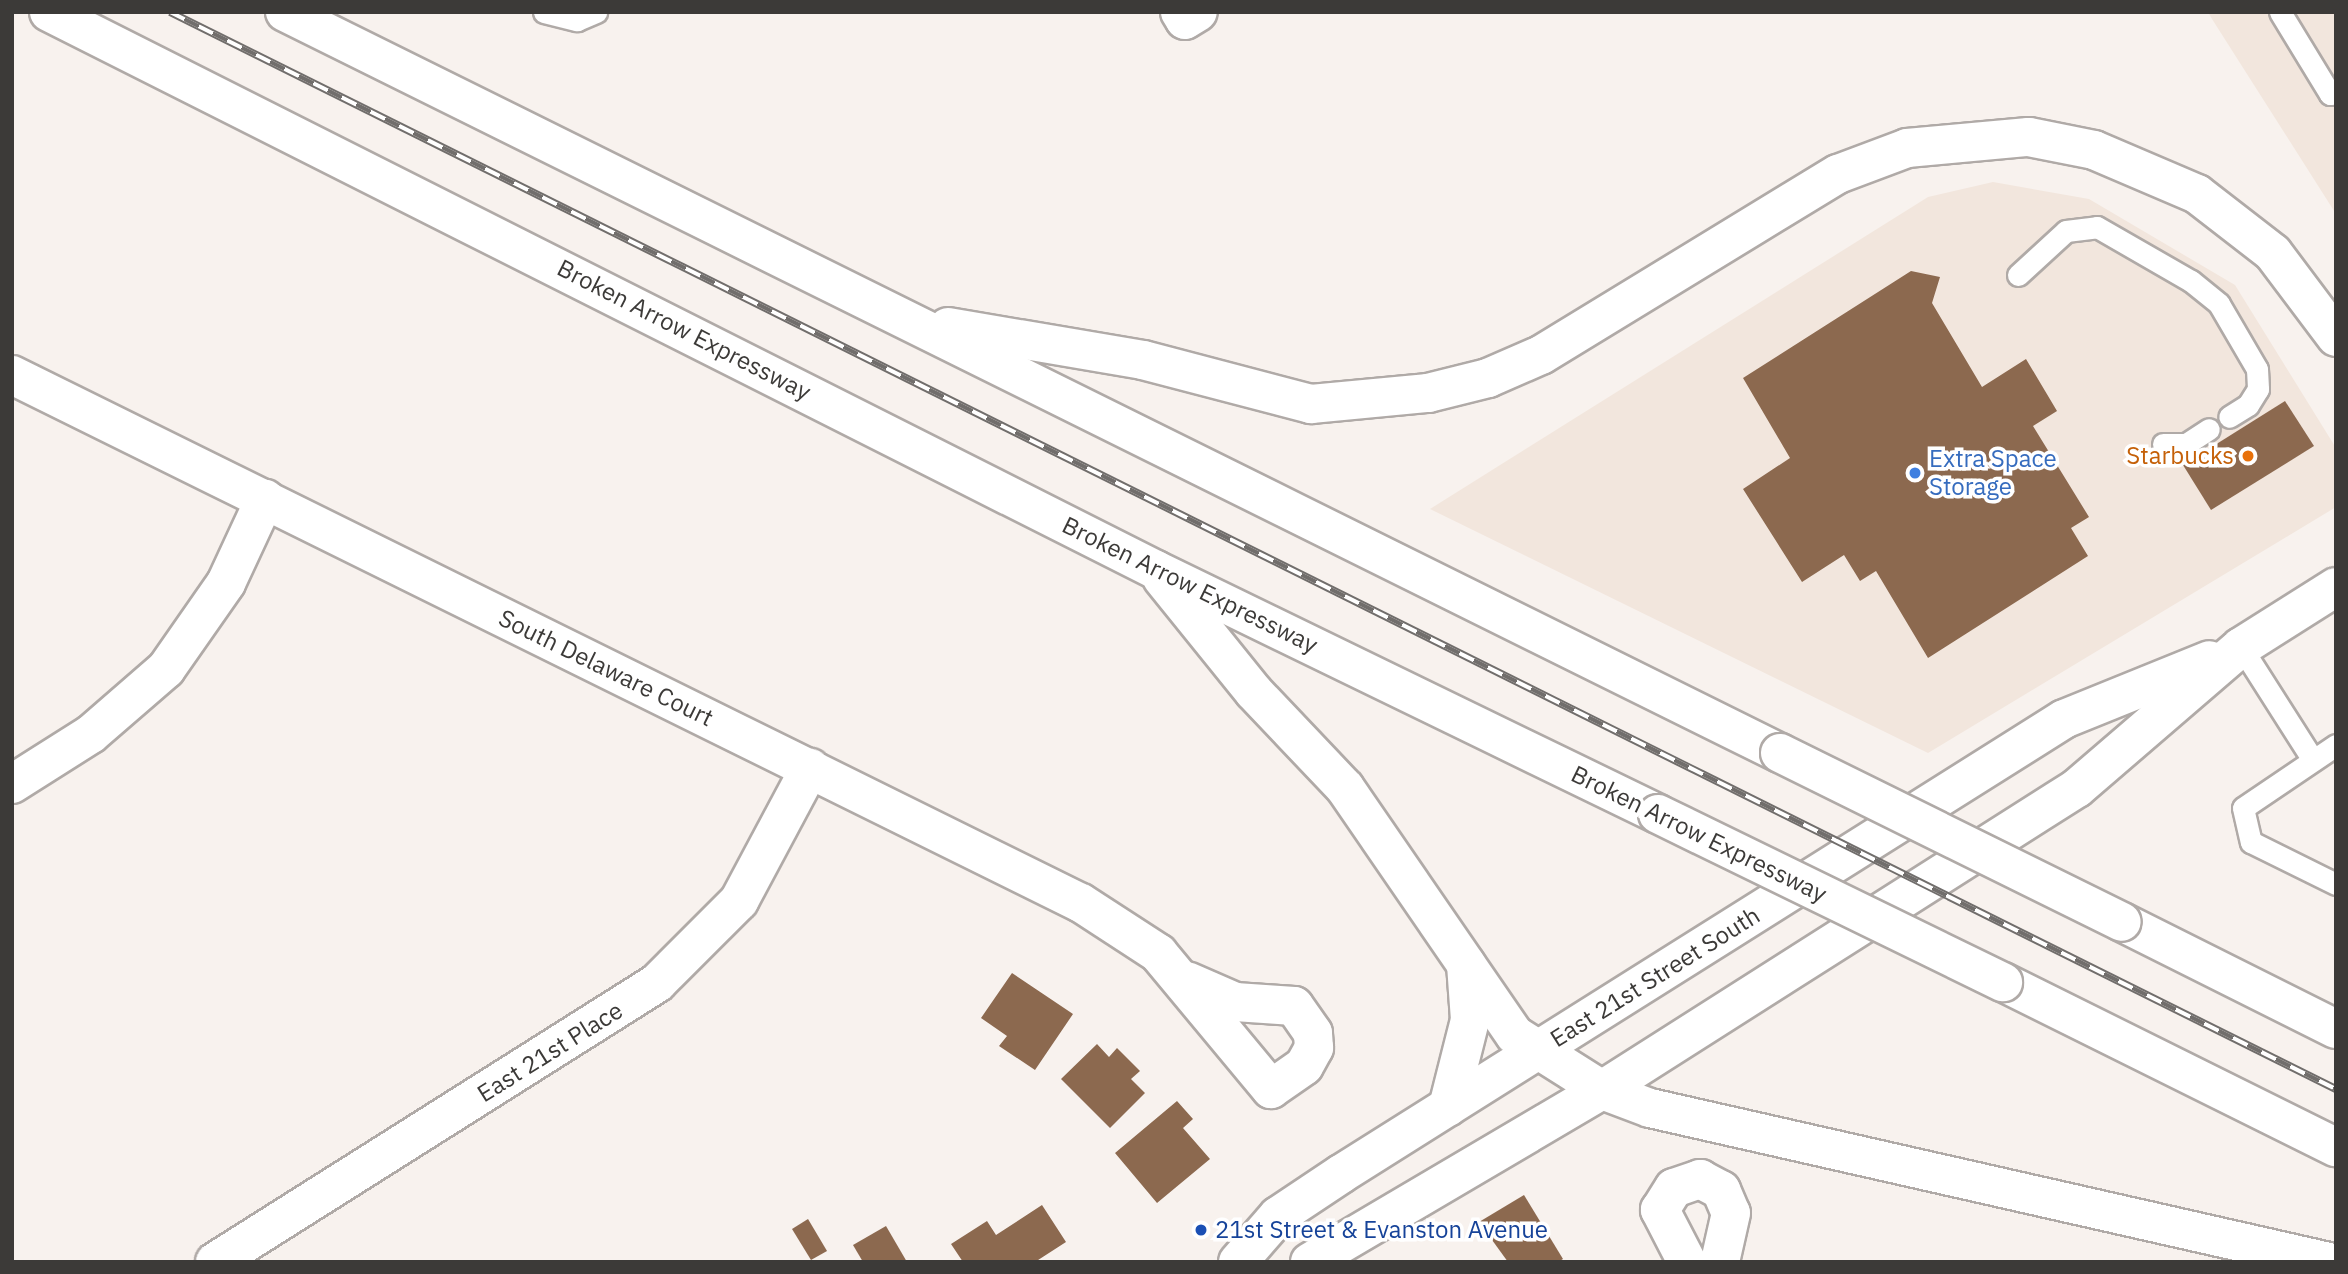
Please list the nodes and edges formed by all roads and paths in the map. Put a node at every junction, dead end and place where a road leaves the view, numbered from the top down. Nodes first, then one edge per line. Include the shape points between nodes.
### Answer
1 (50, 12) edge
2 (285, 12) edge
3 (544, 12) edge
4 (596, 12) edge
5 (2280, 12) edge
6 (2336, 91) edge
7 (2018, 275) dead end
8 (905, 320) junction
9 (2336, 337) edge
10 (12, 375) edge
11 (2229, 417) dead end
12 (2209, 429) dead end
13 (2163, 443) dead end
14 (265, 499) junction
15 (1156, 570) junction
16 (2336, 587) edge
17 (2241, 647) junction
18 (2336, 745) edge
19 (2313, 760) junction
20 (810, 768) junction
21 (12, 784) edge
22 (2336, 884) edge
23 (1466, 962) junction
24 (1187, 981) dead end
25 (2336, 1029) edge
26 (1537, 1052) junction
27 (1602, 1090) junction
28 (1448, 1107) junction
29 (2336, 1147) edge
30 (215, 1262) edge
31 (1238, 1262) edge
32 (1310, 1262) edge
33 (1687, 1262) edge
34 (1720, 1262) edge
35 (2329, 1262) edge

1 - 15 main road, Broken Arrow Expressway
2 - 8 main road
3 - 4 lane via 577,20
5 - 6 lane via 2330,94
7 - 11 lane via 2066,231 2097,227 2191,281 2219,304 2258,369 2258,389 2248,405
8 - 9 main road via 1143,360 1311,404 1374,402 1488,378 1541,355 1838,174 1907,148 2029,137 2094,150 2197,194 2273,253
8 - 25 main road, bridge
10 - 14 main road, South Delaware Court
12 - 13 lane via 2186,444
14 - 20 main road, South Delaware Court
14 - 21 main road via 226,583 166,669 91,734
15 - 23 main road via 1254,692 1345,788
15 - 29 main road, Broken Arrow Expressway, bridge
16 - 17 main road, East 21st Street South
17 - 19 lane
17 - 26 main road, East 21st Street South via 2064,719
17 - 27 main road, East 21st Street South via 2077,788
18 - 19 lane
19 - 22 lane via 2243,808 2251,842
20 - 24 main road, South Delaware Court via 1081,903 1126,929
20 - 30 main road, East 21st Place via 739,901 657,984
23 - 26 main road via 1515,1035
23 - 28 main road via 1470,1020
26 - 27 main road
26 - 28 main road, East 21st Street South
27 - 32 main road, East 21st Street South
27 - 35 main road via 1650,1108
28 - 31 main road, East 21st Street South via 1278,1216
33 - 34 main road via 1660,1210 1674,1188 1700,1179 1721,1190 1731,1213

